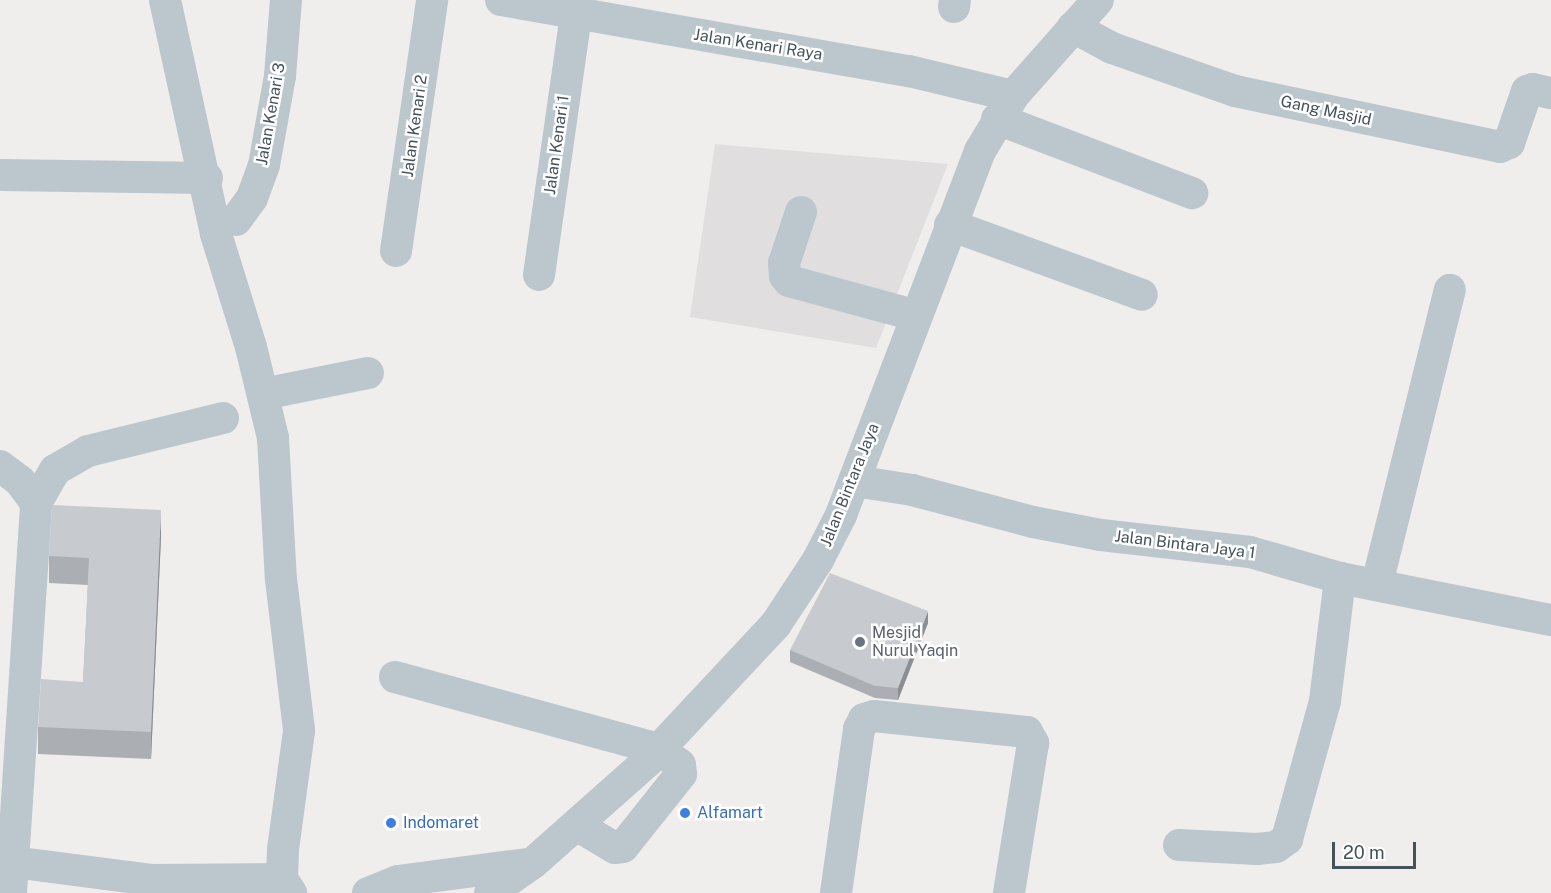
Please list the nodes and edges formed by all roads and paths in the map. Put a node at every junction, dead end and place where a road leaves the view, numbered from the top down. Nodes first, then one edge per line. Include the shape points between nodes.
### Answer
1 (165, 0) edge
2 (286, 0) edge
3 (432, 0) edge
4 (501, 0) edge
5 (1098, 0) edge
6 (622, 12) edge
7 (576, 15) junction
8 (1073, 27) junction
9 (1551, 93) edge
10 (1005, 107) junction
11 (0, 175) edge
12 (207, 178) junction
13 (1192, 193) dead end
14 (801, 213) dead end
15 (236, 220) dead end
16 (950, 225) junction
17 (396, 251) dead end
18 (539, 275) dead end
19 (1450, 290) dead end
20 (1142, 295) dead end
21 (914, 315) junction
22 (368, 373) dead end
23 (263, 394) junction
24 (223, 418) dead end
25 (0, 466) edge
26 (854, 481) junction
27 (36, 503) junction
28 (1340, 578) junction
29 (1377, 584) junction
30 (1551, 620) edge
31 (394, 677) dead end
32 (659, 749) junction
33 (578, 826) junction
34 (1179, 845) dead end
35 (13, 862) junction
36 (533, 863) junction
37 (286, 886) edge
38 (11, 893) edge
39 (368, 893) edge
40 (490, 893) edge
41 (836, 893) edge
42 (1009, 893) edge

1 - 12 street
2 - 15 street, Jalan Kenari 3 via 280,75 264,165 252,198
3 - 17 street, Jalan Kenari 2
4 - 7 street, Jalan Kenari Raya
5 - 8 street, Jalan Bintara Jaya
6 - 7 street, Jalan Kenari Raya
6 - 10 street, Jalan Kenari Raya via 874,65
7 - 18 street, Jalan Kenari 1
8 - 9 street, Gang Masjid via 1113,48 1235,91 1500,147 1509,143 1527,91 1533,88
8 - 10 street, Jalan Bintara Jaya
10 - 13 street, Jalan Kenari Raya
10 - 16 street, Jalan Bintara Jaya
11 - 12 street
12 - 23 street via 216,234
14 - 21 street via 784,263 789,280
16 - 20 street
16 - 21 street, Jalan Bintara Jaya
19 - 29 street
21 - 26 street, Jalan Bintara Jaya
22 - 23 street
23 - 37 street via 273,438 281,579 299,731 285,826
24 - 27 street via 88,451 55,470
25 - 27 street via 20,481
26 - 28 street, Jalan Bintara Jaya 1 via 912,490 1033,522 1101,535 1251,552
26 - 32 street, Jalan Bintara Jaya via 818,560 776,624
27 - 35 street
28 - 29 street, Jalan Bintara Jaya 1
28 - 34 street via 1325,701 1287,839 1276,848
29 - 30 street, Jalan Bintara Jaya 1
31 - 32 street
32 - 33 street, Jalan Bintara Jaya
32 - 33 street via 680,765 681,774 623,848 615,848
33 - 36 street, Jalan Bintara Jaya
35 - 37 street via 151,880
35 - 38 street
36 - 39 street via 398,882
36 - 40 street, Jalan Bintara Jaya
41 - 42 street via 859,729 864,719 874,716 1027,732 1033,743

